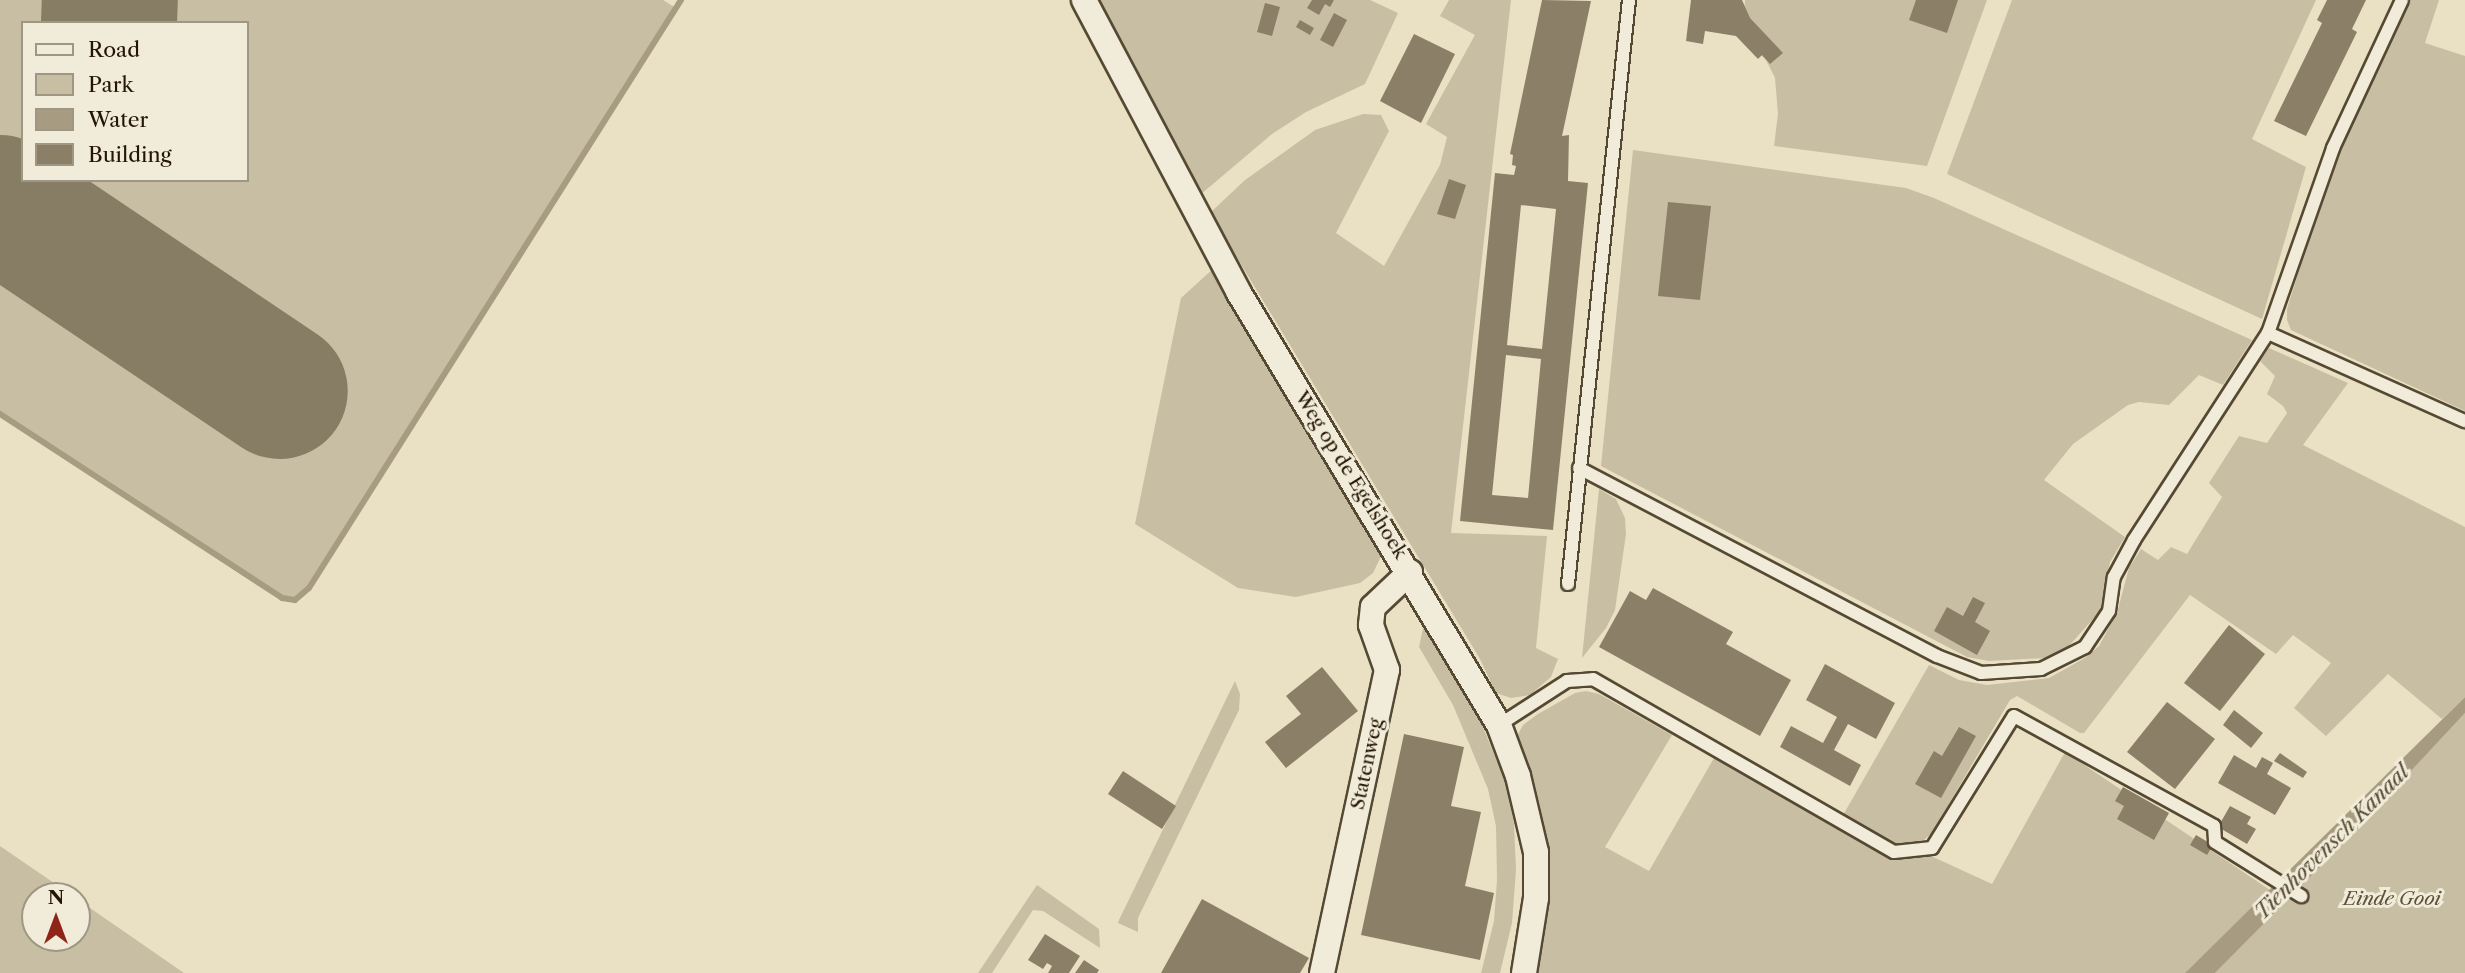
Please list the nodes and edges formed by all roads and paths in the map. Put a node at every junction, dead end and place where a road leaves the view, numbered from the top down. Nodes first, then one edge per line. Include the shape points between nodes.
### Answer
1 (1084, 0) edge
2 (1629, 0) edge
3 (2402, 0) edge
4 (2268, 333) junction
5 (2465, 421) edge
6 (1579, 468) junction
7 (1410, 572) junction
8 (1568, 583) dead end
9 (1499, 724) junction
10 (2301, 896) dead end
11 (1322, 973) edge
12 (1524, 973) edge

1 - 7 street, Weg op de Egelshoek via 1240,293
2 - 6 lane
3 - 4 lane via 2333,148
4 - 5 lane
4 - 6 lane via 2134,540 2114,578 2109,611 2085,647 2041,669 1981,673 1937,656
6 - 8 lane
7 - 9 street, Weg op de Egelshoek
7 - 11 street, Statenweg via 1373,607 1371,625 1387,670
9 - 10 lane via 1567,681 1592,679 1894,852 1932,848 2014,716 2214,826 2216,842
9 - 12 street, Weg op de Egelshoek via 1518,776 1536,852 1536,898

